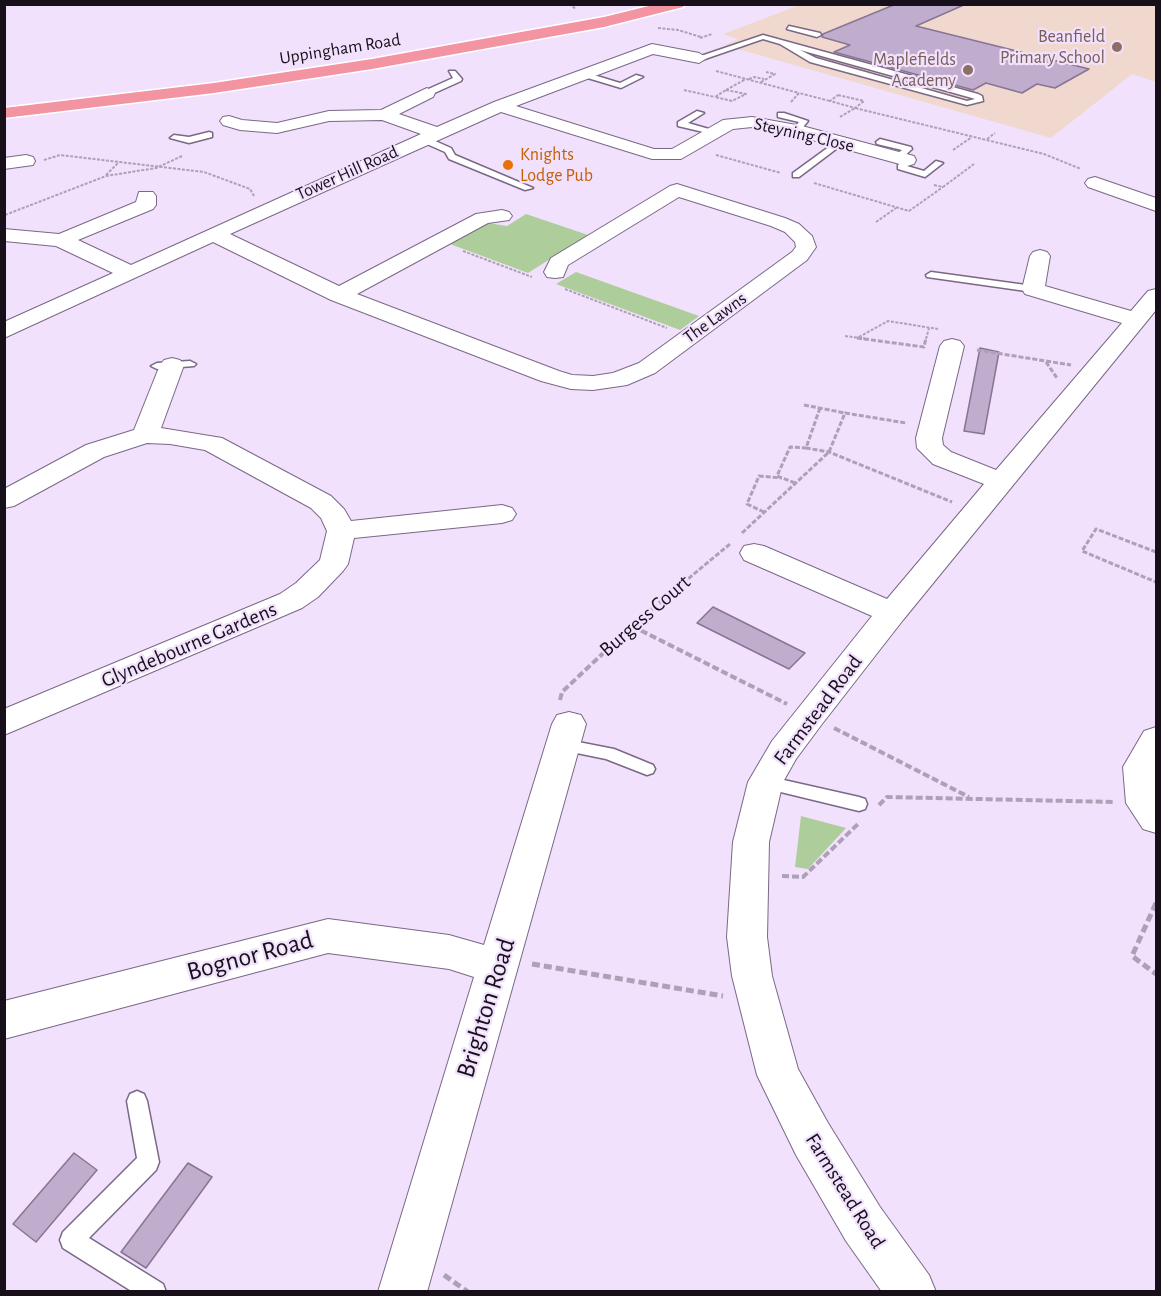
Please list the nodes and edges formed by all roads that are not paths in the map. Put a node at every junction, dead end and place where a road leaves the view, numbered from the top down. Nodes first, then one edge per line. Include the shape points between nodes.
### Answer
1 (678, 4) edge
2 (789, 28) dead end
3 (817, 35) dead end
4 (783, 43) junction
5 (699, 58) joint
6 (452, 74) dead end
7 (584, 74) junction
8 (639, 77) dead end
9 (427, 93) joint
10 (500, 106) junction
11 (4, 113) edge
12 (700, 113) dead end
13 (384, 115) junction
14 (782, 116) dead end
15 (796, 130) junction
16 (713, 133) junction
17 (209, 135) joint
18 (430, 136) junction
19 (174, 138) dead end
20 (840, 142) junction
21 (880, 142) dead end
22 (902, 159) junction
23 (26, 161) road end
24 (4, 164) edge
25 (939, 164) dead end
26 (658, 169) junction
27 (795, 175) dead end
28 (1095, 183) road end
29 (528, 188) dead end
30 (677, 190) junction
31 (151, 202) dead end
32 (1156, 205) edge
33 (502, 216) dead end
34 (213, 234) junction
35 (4, 235) edge
36 (61, 240) junction
37 (1040, 256) dead end
38 (131, 272) junction
39 (555, 272) dead end
40 (931, 275) dead end
41 (1033, 289) junction
42 (339, 294) junction
43 (1147, 308) edge
44 (4, 331) edge
45 (950, 338) road end
46 (173, 365) dead end
47 (145, 435) junction
48 (1000, 481) junction
49 (4, 500) edge
50 (502, 514) dead end
51 (341, 531) junction
52 (741, 544) road end
53 (892, 613) junction
54 (565, 720) joint
55 (4, 723) edge
56 (1156, 740) edge
57 (647, 769) dead end
58 (766, 782) junction
59 (1150, 811) edge
60 (864, 812) road end
61 (500, 963) junction
62 (4, 1020) edge
63 (136, 1101) dead end
64 (155, 1292) edge
65 (402, 1292) edge
66 (912, 1292) edge

1 - 11 highway, Uppingham Road via 604,22 372,64
2 - 3 lane
4 - 4 lane via 975,96 979,101 967,103 813,60
4 - 5 lane via 763,37
5 - 7 street, Tower Hill Road via 652,49
6 - 9 lane via 458,79
7 - 8 lane via 621,86
7 - 10 street, Tower Hill Road
9 - 13 street
10 - 18 street, Tower Hill Road
10 - 26 street, Steyning Close via 652,154
12 - 16 lane via 681,124
13 - 17 street via 329,116 283,135 232,123
13 - 18 street
14 - 15 lane via 804,121
15 - 16 street, Steyning Close via 752,122 729,124
15 - 20 street, Steyning Close
16 - 26 street, Steyning Close
17 - 19 lane via 189,140
18 - 29 lane via 452,157
18 - 34 street, Tower Hill Road
20 - 22 street, Steyning Close
20 - 27 lane
21 - 22 lane via 908,149
22 - 25 lane via 901,167 925,174
23 - 24 street
26 - 30 street
28 - 32 street
30 - 39 street via 558,262
30 - 42 street, The Lawns via 792,228 805,240 806,248 648,368 618,380 571,382 550,376
31 - 36 street
33 - 42 street via 483,218
34 - 38 street, Tower Hill Road
34 - 42 street, The Lawns
35 - 36 street
36 - 38 street
37 - 41 street
38 - 44 street, Tower Hill Road
40 - 41 lane
41 - 43 street
43 - 48 street, Farmstead Road
45 - 48 street via 930,448 942,458
46 - 47 street
47 - 49 street via 95,451
47 - 51 street via 213,444 321,502 334,515
48 - 53 street, Farmstead Road
50 - 51 street
51 - 55 street, Glyndebourne Gardens via 333,564 291,601
52 - 53 street
53 - 58 street, Farmstead Road via 810,715
54 - 57 lane via 608,753
54 - 61 street, Brighton Road
56 - 59 street via 1140,767
58 - 60 lane
58 - 66 street, Farmstead Road via 748,874 747,937 778,1075 863,1224
61 - 62 street, Bognor Road via 328,936
61 - 65 street, Brighton Road
63 - 64 lane via 148,1162 71,1240

